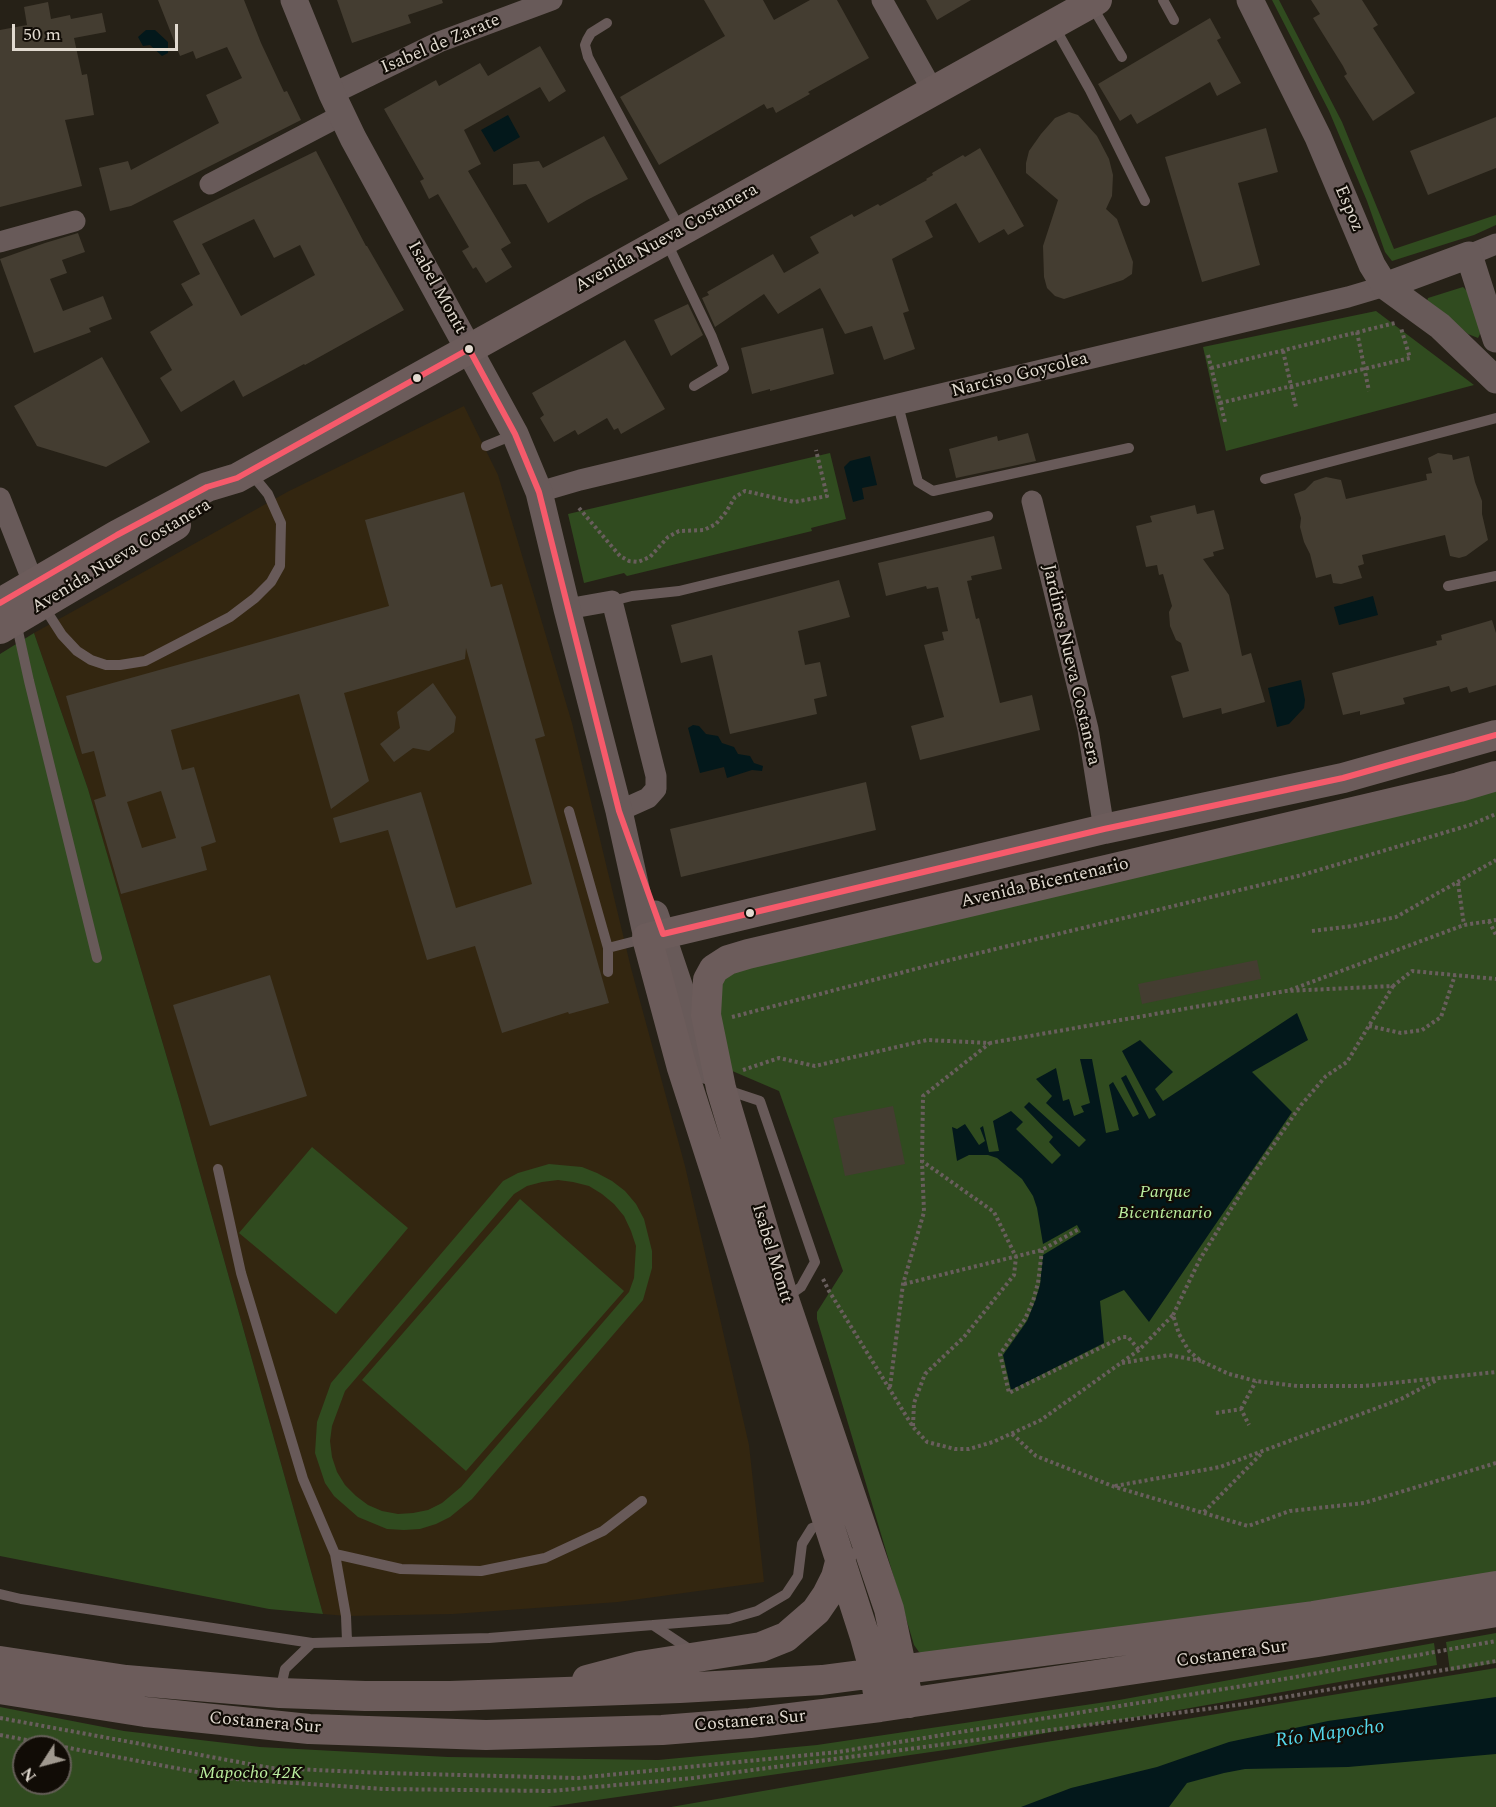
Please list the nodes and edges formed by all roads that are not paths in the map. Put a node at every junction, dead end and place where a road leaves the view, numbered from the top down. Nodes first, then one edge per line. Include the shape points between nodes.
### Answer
1 (294, 0) edge
2 (552, 0) edge
3 (882, 0) edge
4 (1163, 0) edge
5 (1250, 0) edge
6 (1094, 2) edge
7 (1174, 20) dead end
8 (607, 23) dead end
9 (1053, 24) junction
10 (1122, 57) dead end
11 (933, 91) junction
12 (337, 105) junction
13 (210, 184) dead end
14 (1145, 201) dead end
15 (75, 221) dead end
16 (673, 236) junction
17 (0, 242) edge
18 (1496, 244) edge
19 (1469, 255) junction
20 (1385, 286) junction
21 (1496, 339) edge
22 (469, 349) junction
23 (1496, 380) edge
24 (694, 386) dead end
25 (898, 405) junction
26 (1496, 418) edge
27 (514, 434) junction
28 (486, 446) dead end
29 (1129, 448) dead end
30 (243, 474) junction
31 (1265, 479) dead end
32 (539, 492) junction
33 (0, 498) edge
34 (1032, 501) dead end
35 (988, 516) dead end
36 (1496, 576) edge
37 (1448, 586) dead end
38 (38, 594) junction
39 (612, 601) junction
40 (567, 609) junction
41 (6, 613) edge
42 (1496, 735) edge
43 (1496, 776) edge
44 (619, 811) junction
45 (569, 812) dead end
46 (1104, 829) junction
47 (655, 936) junction
48 (608, 948) junction
49 (97, 958) dead end
50 (608, 972) dead end
51 (732, 1079) junction
52 (218, 1169) dead end
53 (771, 1303) junction
54 (642, 1501) dead end
55 (845, 1526) junction
56 (334, 1554) junction
57 (841, 1558) junction
58 (1496, 1586) edge
59 (0, 1594) edge
60 (1496, 1612) edge
61 (653, 1624) junction
62 (347, 1641) junction
63 (312, 1643) junction
64 (700, 1656) junction
65 (0, 1661) edge
66 (889, 1671) junction
67 (0, 1689) edge
68 (280, 1693) junction
69 (536, 1693) junction
70 (894, 1705) junction

1 - 12 street, Isabel Montt
2 - 12 street, Isabel de Zarate via 439,42
3 - 11 street
4 - 7 lane
5 - 20 street, Espoz via 1318,137 1372,265
6 - 9 main road, Avenida Nueva Costanera
6 - 10 lane
8 - 16 lane via 587,40 588,57
9 - 11 main road, Avenida Nueva Costanera
9 - 14 lane
11 - 16 main road, Avenida Nueva Costanera
12 - 13 street
12 - 22 street, Isabel Montt
15 - 17 street
16 - 22 main road, Avenida Nueva Costanera
16 - 24 lane via 724,368
18 - 19 street, Narciso Goycolea
19 - 20 street, Narciso Goycolea
19 - 21 street
20 - 23 street, Espoz via 1440,326
20 - 25 street, Narciso Goycolea
22 - 27 street, Isabel Montt
22 - 30 main road, Avenida Nueva Costanera
25 - 29 lane via 918,482 933,491
25 - 32 street, Narciso Goycolea
26 - 31 lane
27 - 28 lane
27 - 32 street, Isabel Montt
30 - 38 main road, Avenida Nueva Costanera via 207,487 117,535
30 - 38 lane via 268,494 281,523 280,566 271,582 230,617 145,661 106,665 77,651 62,636
32 - 40 street, Isabel Montt
33 - 38 street
34 - 46 street, Jardines Nueva Costanera via 1088,729
35 - 39 lane via 679,591
36 - 37 lane
38 - 41 main road, Avenida Nueva Costanera
39 - 40 street
39 - 44 street via 656,776 656,789 648,798
40 - 44 street, Isabel Montt
41 - 49 lane via 32,693
42 - 46 main road via 1343,778
43 - 51 main road, Avenida Bicentenario via 728,960 714,969 708,980 706,1015
44 - 47 street, Isabel Montt
45 - 48 lane
46 - 47 main road
47 - 48 lane
47 - 51 street, Isabel Montt via 710,1077
47 - 53 main road, Isabel Montt via 668,1021
48 - 50 lane
51 - 53 main road, Isabel Montt
51 - 53 lane via 760,1101 815,1262 801,1287
52 - 56 lane via 241,1273 296,1456
53 - 55 main road, Isabel Montt
54 - 56 lane via 603,1531 544,1558 481,1571 401,1569
55 - 57 main road, Isabel Montt
55 - 61 lane via 812,1528 802,1544 798,1576 786,1594 757,1611 729,1619
55 - 66 main road, Isabel Montt via 889,1610
56 - 62 lane
57 - 64 main road via 827,1595 796,1631 761,1647
57 - 66 main road, Isabel Montt
58 - 66 main road, Costanera Sur via 1313,1616
59 - 63 lane
60 - 70 main road, Costanera Sur
61 - 62 lane via 489,1638
61 - 64 lane
62 - 63 lane
63 - 68 lane via 285,1669
64 - 69 main road via 640,1666
65 - 68 main road, Costanera Sur via 126,1680
66 - 69 main road, Costanera Sur via 822,1680 680,1689
66 - 70 main road, Isabel Montt
67 - 70 main road, Costanera Sur via 227,1722 486,1735 662,1730
68 - 69 main road, Costanera Sur

